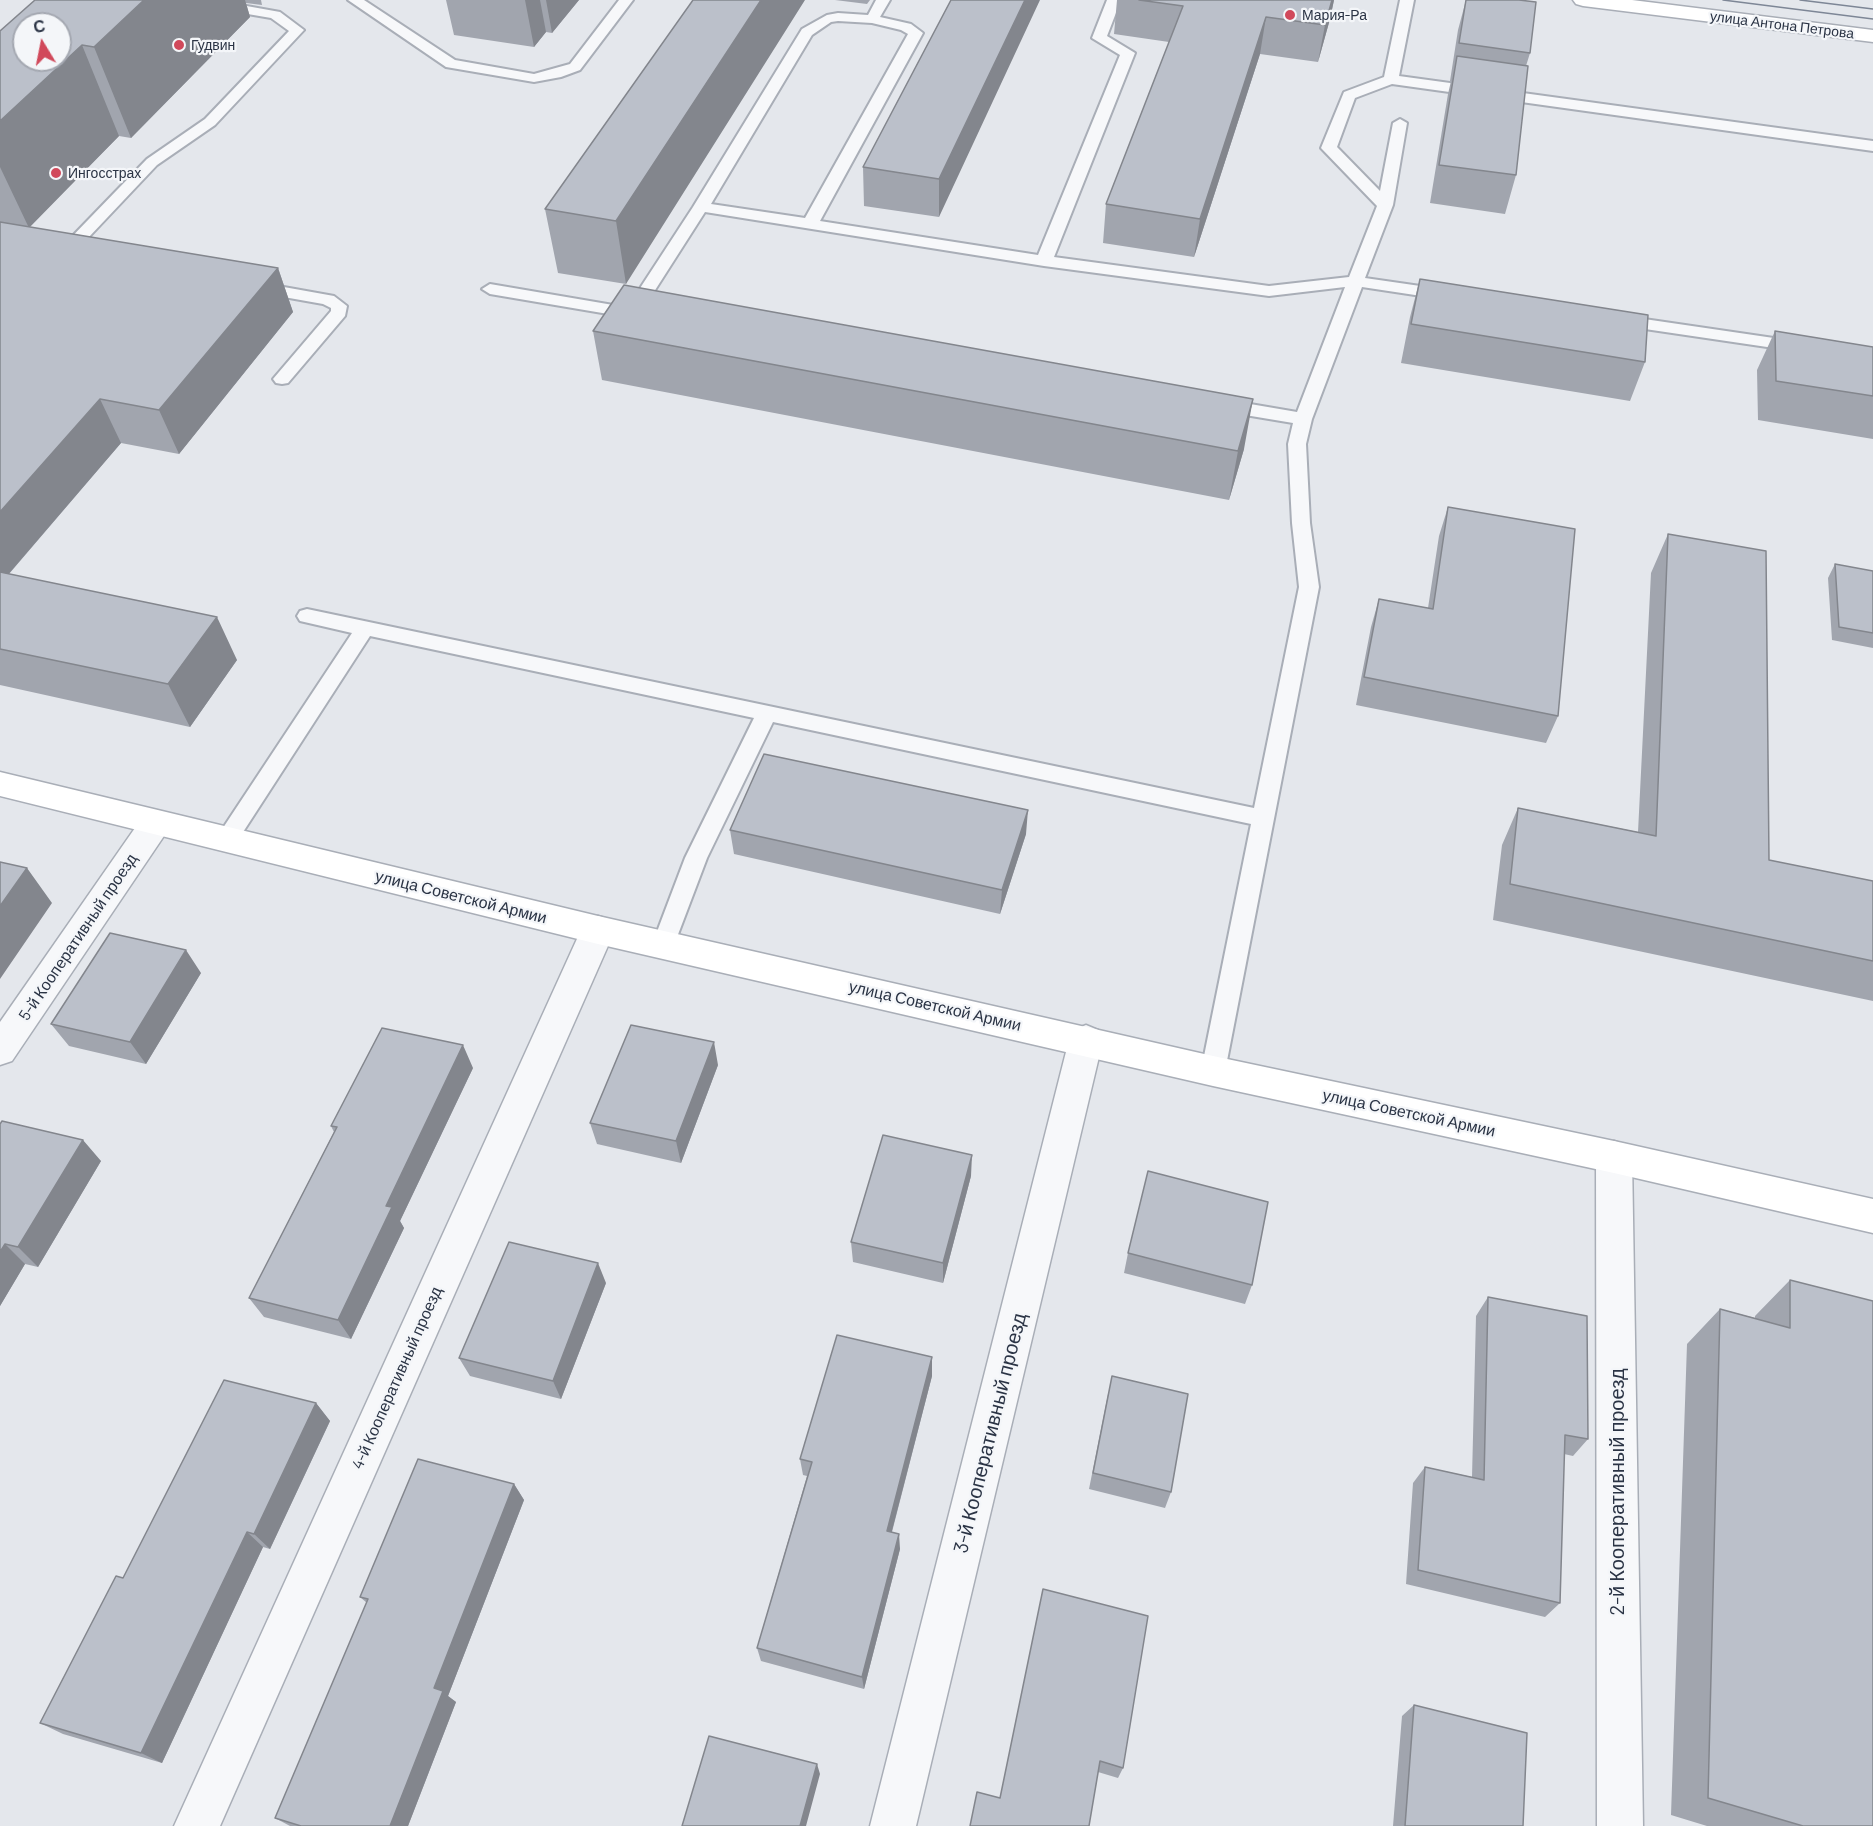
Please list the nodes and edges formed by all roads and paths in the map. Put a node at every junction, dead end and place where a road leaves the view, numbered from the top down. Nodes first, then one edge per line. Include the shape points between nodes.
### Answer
1 (356, 0) edge
2 (626, 0) edge
3 (882, 0) edge
4 (1114, 0) edge
5 (1407, 0) edge
6 (1583, 0) edge
7 (241, 9) dead end
8 (872, 19) junction
9 (1873, 36) edge
10 (1391, 79) junction
11 (1400, 123) dead end
12 (1873, 146) edge
13 (1385, 206) junction
14 (701, 207) junction
15 (810, 224) junction
16 (88, 257) edge
17 (1044, 261) junction
18 (1354, 281) junction
19 (236, 283) edge
20 (490, 289) dead end
21 (1460, 297) edge
22 (1602, 318) edge
23 (1814, 349) edge
24 (282, 380) dead end
25 (1210, 403) edge
26 (1303, 419) junction
27 (307, 616) dead end
28 (366, 627) junction
29 (767, 712) junction
30 (0, 784) edge
31 (1264, 818) junction
32 (155, 824) junction
33 (226, 840) junction
34 (598, 930) junction
35 (663, 945) junction
36 (1086, 1040) junction
37 (0, 1050) edge
38 (1213, 1071) junction
39 (1614, 1157) junction
40 (1873, 1216) edge
41 (197, 1826) edge
42 (894, 1826) edge
43 (1620, 1826) edge

1 - 2 lane via 451,64 534,78 575,67
3 - 8 lane
4 - 17 lane via 1099,38 1128,53
5 - 10 lane
6 - 9 street, улица Антона Петрова
7 - 16 lane via 274,15 297,30 210,122 152,162 59,252
8 - 14 lane via 827,19 807,32
8 - 15 lane via 916,33
10 - 12 lane
10 - 13 lane via 1349,95 1329,148
11 - 13 lane
13 - 18 lane
14 - 15 lane
14 - 20 lane via 637,305 620,311
15 - 17 lane
17 - 18 lane via 1269,291
18 - 21 lane
18 - 26 lane
19 - 24 lane via 328,300 339,306 339,312
22 - 23 lane
25 - 26 lane
26 - 31 lane via 1297,444 1301,523 1310,587
27 - 28 lane
28 - 29 lane
28 - 33 lane
29 - 31 lane
29 - 35 lane via 696,858
30 - 32 street, улица Советской Армии
31 - 38 lane
32 - 33 street, улица Советской Армии
32 - 37 street, 5-й Кооперативный проезд
33 - 34 street, улица Советской Армии
34 - 35 street, улица Советской Армии
34 - 41 street, 4-й Кооперативный проезд
35 - 36 street, улица Советской Армии
36 - 38 street, улица Советской Армии
36 - 42 street, 3-й Кооперативный проезд
38 - 39 street, улица Советской Армии
39 - 40 street, улица Советской Армии
39 - 43 street, 2-й Кооперативный проезд

